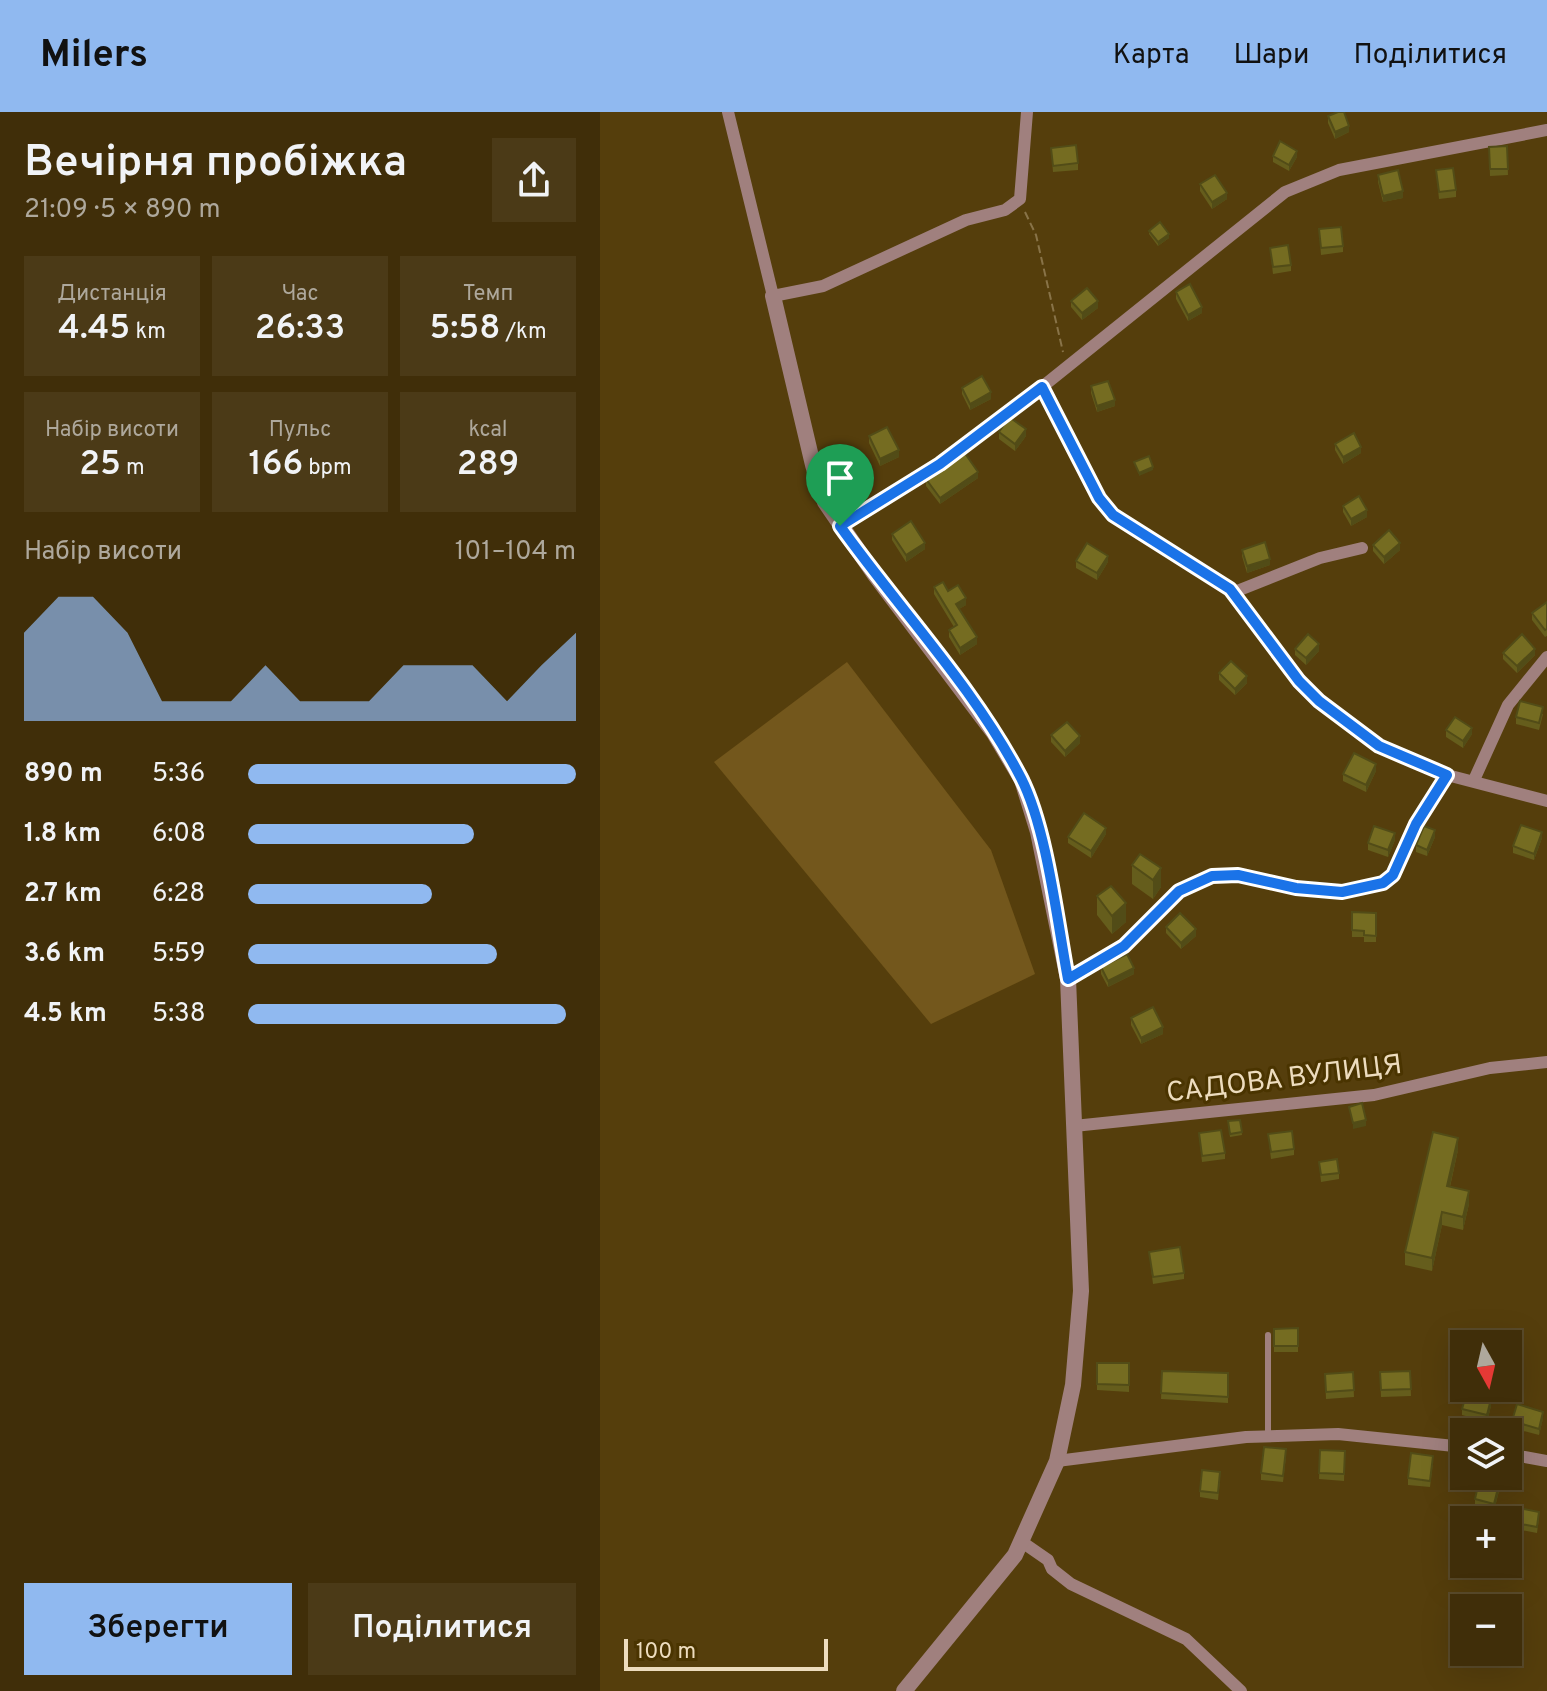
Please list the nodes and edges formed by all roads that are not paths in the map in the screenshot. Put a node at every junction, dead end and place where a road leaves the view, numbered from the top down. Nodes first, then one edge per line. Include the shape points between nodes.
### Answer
1 (728, 112) edge
2 (1027, 112) edge
3 (1547, 130) edge
4 (773, 296) junction
5 (1042, 387) junction
6 (840, 526) junction
7 (1362, 548) dead end
8 (1232, 593) junction
9 (1547, 657) edge
10 (1447, 775) junction
11 (1474, 780) junction
12 (1547, 801) edge
13 (1068, 979) junction
14 (1547, 1062) edge
15 (1074, 1126) junction
16 (1268, 1335) dead end
17 (1268, 1436) junction
18 (1450, 1446) edge
19 (1522, 1457) edge
20 (1057, 1461) junction
21 (1547, 1461) edge
22 (1022, 1542) junction
23 (904, 1691) edge
24 (1241, 1691) edge

1 - 4 street
2 - 4 street via 1020,199 1005,210 966,220 823,286
3 - 5 street via 1309,179 1250,219
4 - 6 street via 813,465 825,502
5 - 6 street via 940,464
5 - 8 street via 1113,515
6 - 13 street via 994,733 1022,780
7 - 8 street via 1320,558
8 - 10 street via 1319,701 1379,746
9 - 11 street via 1508,705
10 - 11 street
10 - 13 street via 1393,875 1383,883 1342,892 1238,875 1212,876 1179,891 1124,946
11 - 12 street
13 - 15 street
14 - 15 street, САДОВА ВУЛИЦЯ via 1490,1068 1374,1095
15 - 20 street via 1081,1291 1073,1385
16 - 17 lane
17 - 18 street via 1338,1434
17 - 20 street
19 - 21 street
20 - 22 street
22 - 23 street via 1000,1577
22 - 24 street via 1071,1584 1186,1639

